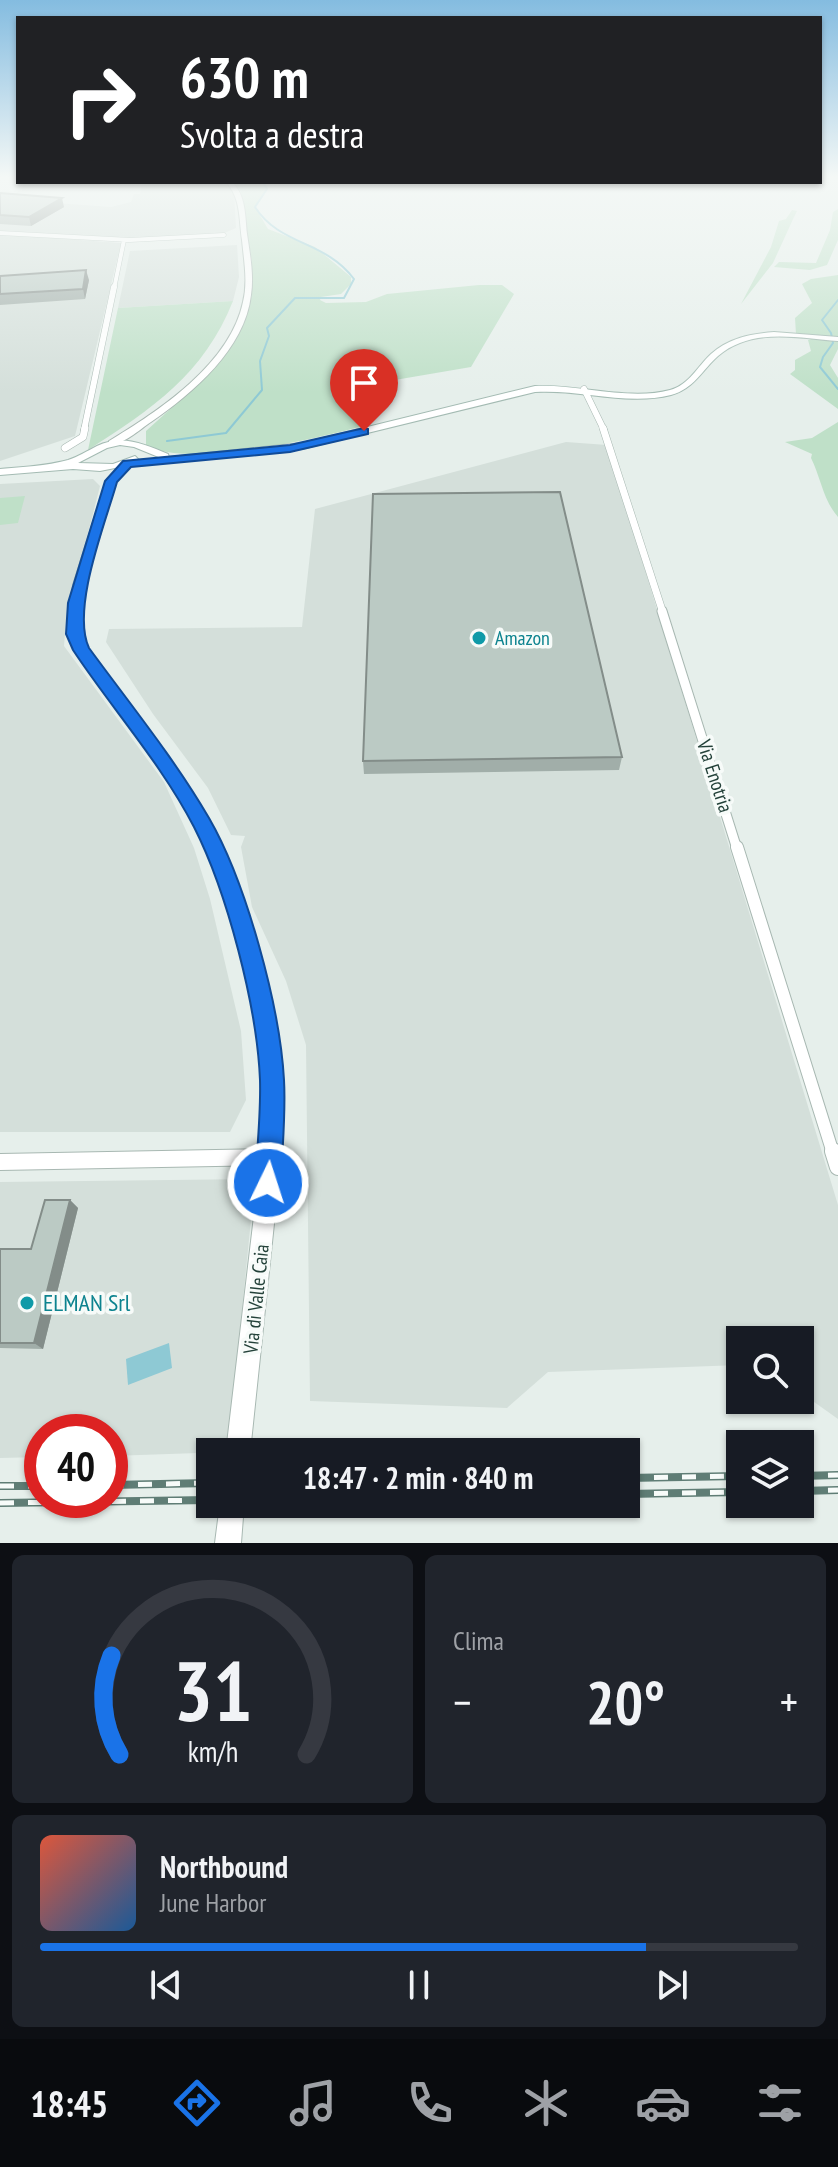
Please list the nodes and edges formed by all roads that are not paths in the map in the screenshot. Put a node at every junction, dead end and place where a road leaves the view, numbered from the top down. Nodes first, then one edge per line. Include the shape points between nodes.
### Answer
1 (122, 249) edge
2 (246, 249) edge
3 (838, 339) edge
4 (584, 389) junction
5 (143, 424) junction
6 (112, 443) junction
7 (140, 446) junction
8 (65, 448) dead end
9 (89, 455) junction
10 (182, 458) junction
11 (127, 464) junction
12 (49, 467) junction
13 (0, 472) edge
14 (105, 474) junction
15 (271, 1157) junction
16 (0, 1162) edge
17 (838, 1167) edge
18 (240, 1438) edge
19 (231, 1518) edge
20 (228, 1543) edge

1 - 8 street via 83,437
2 - 5 street via 249,270 242,317 225,346 197,380
3 - 4 street via 739,339 716,354 694,382 670,392
4 - 10 street via 528,390 306,446
4 - 17 street, Via Enotria via 607,437
5 - 6 street
5 - 7 street
6 - 7 street
6 - 9 street
7 - 10 street
7 - 11 street, Via di Valle Caia via 140,454
9 - 12 street
9 - 14 street via 87,462
10 - 11 street
11 - 14 street, Via di Valle Caia
11 - 14 street
12 - 13 street
12 - 14 street
14 - 15 street, Via di Valle Caia via 79,585 74,634 201,822 225,873 261,996 272,1079
15 - 16 street
15 - 18 street, Via di Valle Caia
19 - 20 street

